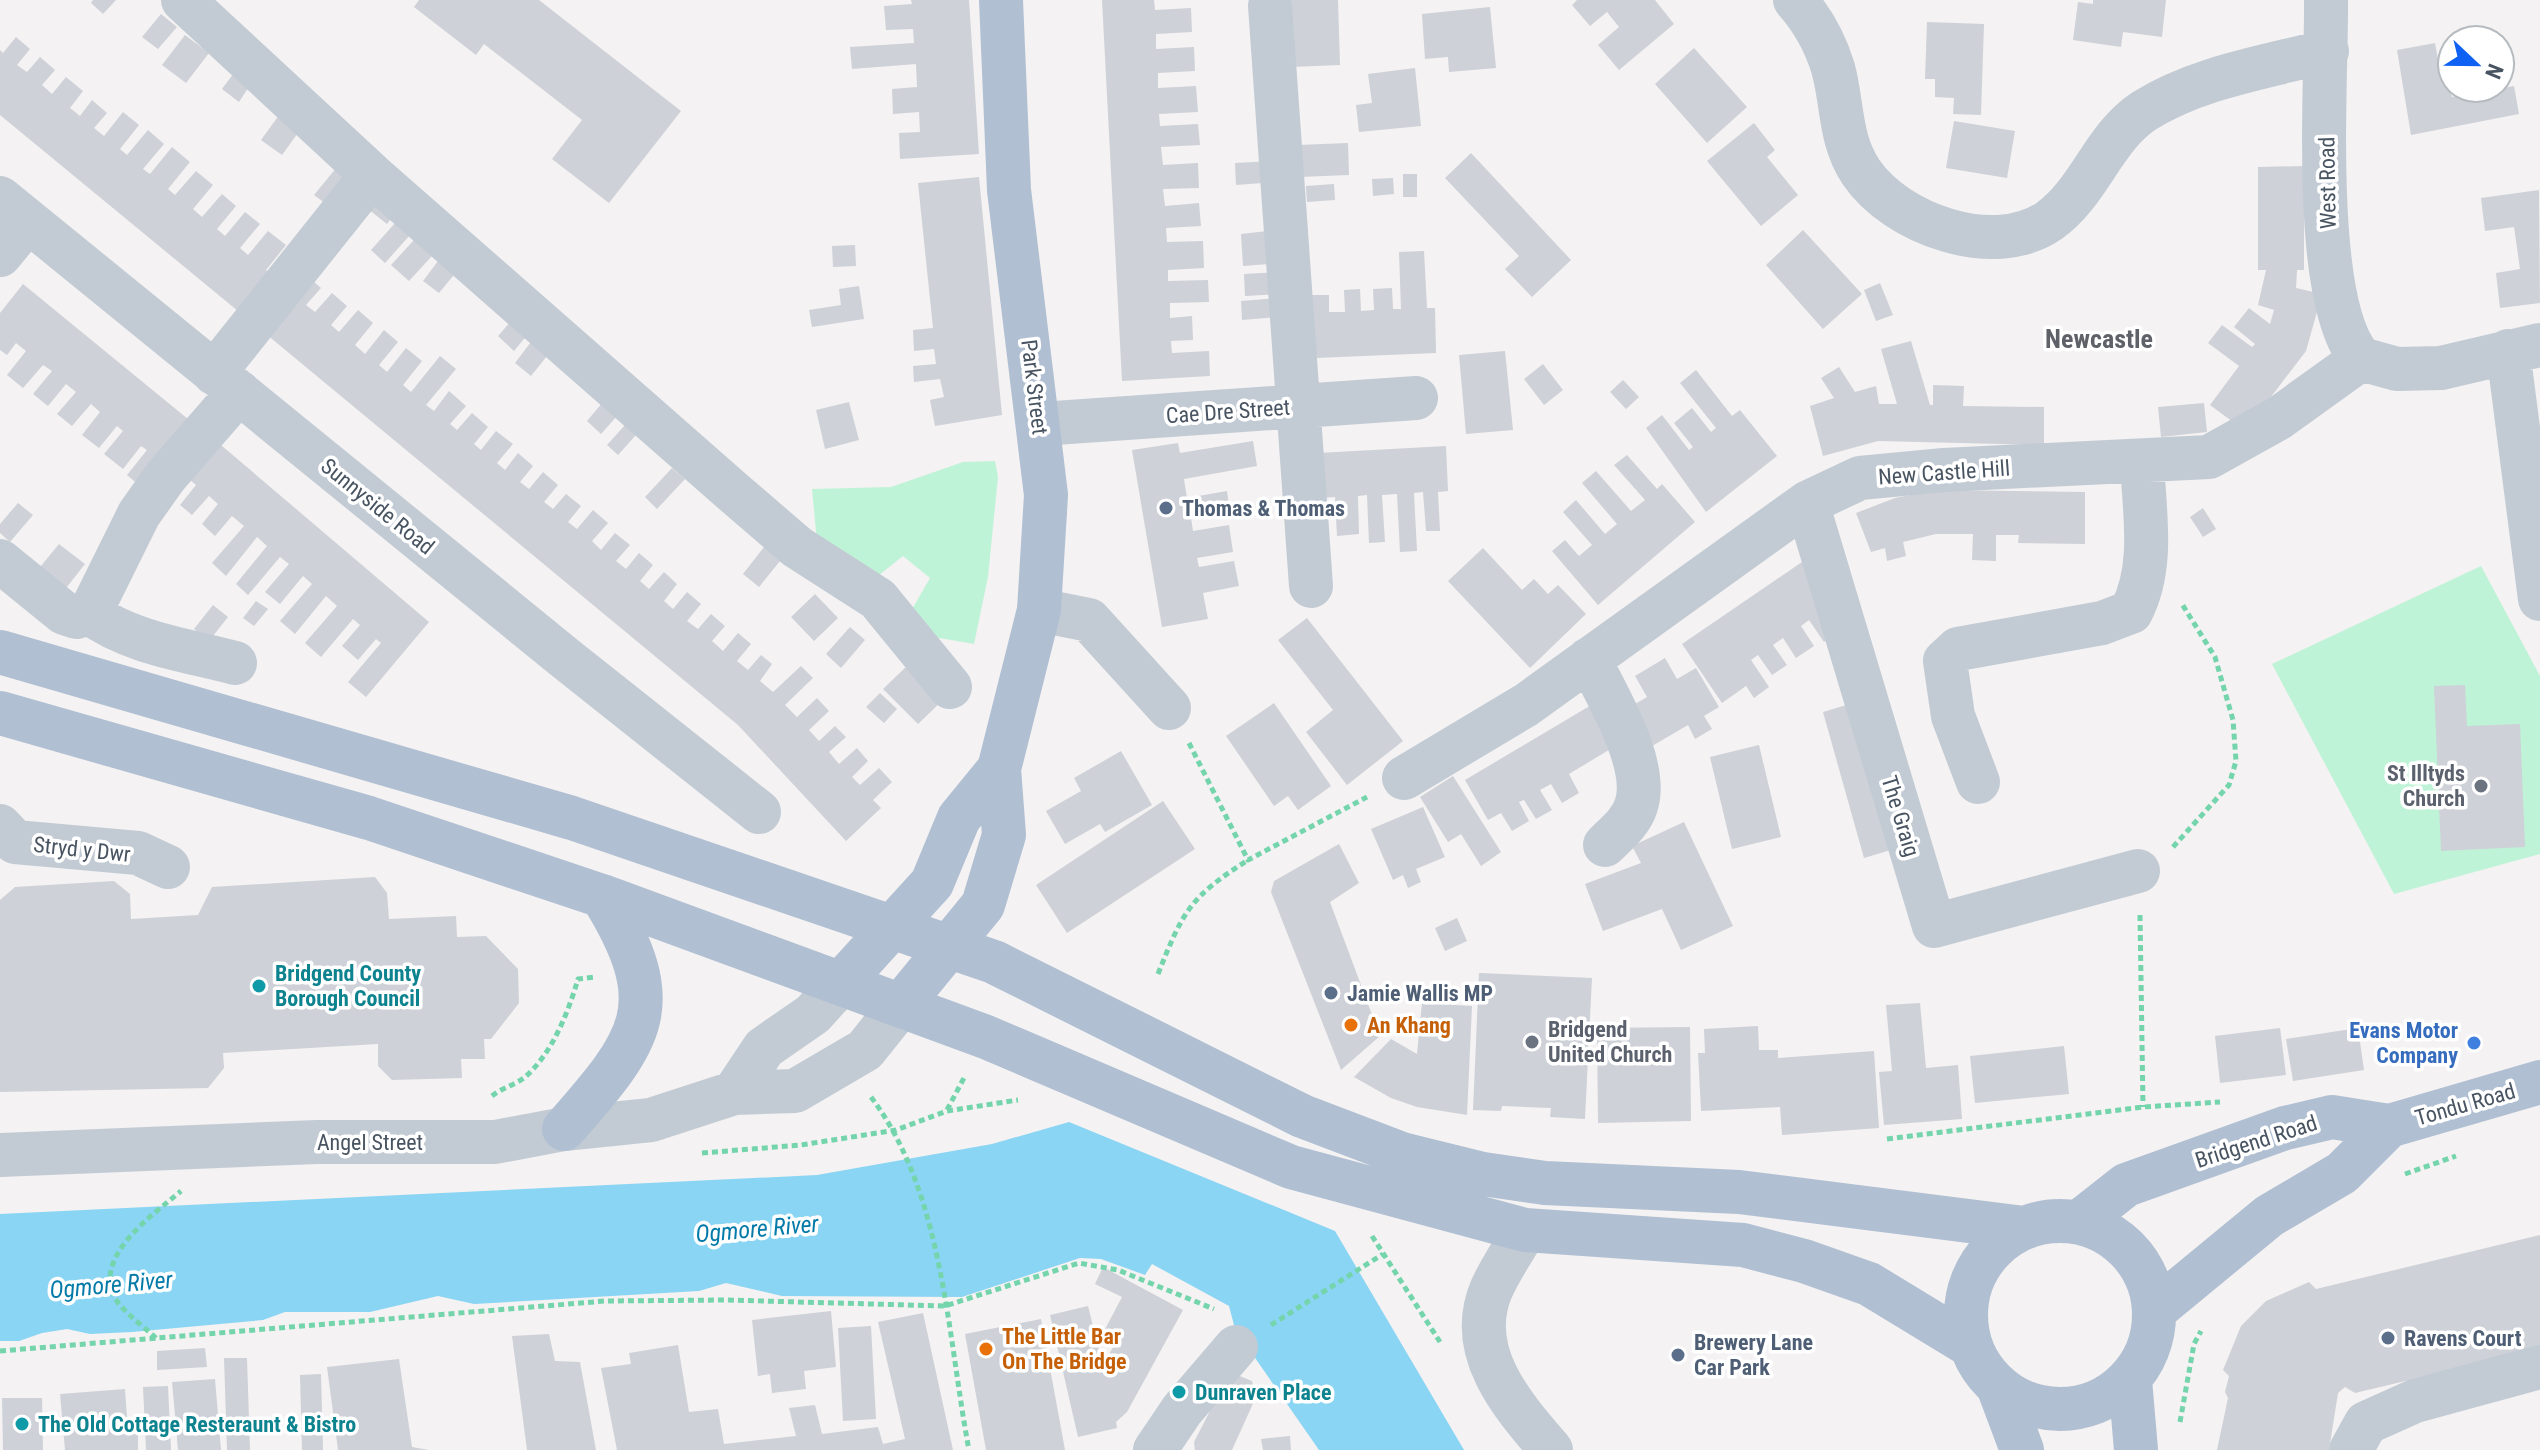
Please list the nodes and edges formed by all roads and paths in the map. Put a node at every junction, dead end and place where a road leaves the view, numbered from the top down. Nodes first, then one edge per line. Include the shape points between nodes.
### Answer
1 (183, 0) edge
2 (1001, 0) edge
3 (1795, 0) edge
4 (2326, 0) edge
5 (1270, 6) dead end
6 (2327, 51) junction
7 (372, 175) junction
8 (14, 209) edge
9 (0, 255) edge
10 (2524, 348) edge
11 (2361, 359) junction
12 (226, 382) junction
13 (1416, 398) dead end
14 (1301, 406) junction
15 (1040, 424) junction
16 (2142, 461) junction
17 (1807, 503) junction
18 (0, 561) edge
19 (2145, 567) junction
20 (1311, 586) dead end
21 (2540, 599) edge
22 (1039, 610) junction
23 (90, 613) junction
24 (0, 652) edge
25 (1589, 659) junction
26 (235, 663) dead end
27 (950, 687) dead end
28 (1169, 708) joint
29 (0, 713) edge
30 (999, 769) junction
31 (1404, 778) joint
32 (1978, 782) dead end
33 (759, 812) dead end
34 (0, 826) edge
35 (1605, 845) dead end
36 (1248, 860) junction
37 (168, 867) dead end
38 (2138, 871) joint
39 (602, 896) junction
40 (893, 926) junction
41 (2142, 940) dead end
42 (950, 946) junction
43 (640, 972) junction
44 (1158, 974) dead end
45 (841, 983) junction
46 (901, 1005) junction
47 (2539, 1084) edge
48 (734, 1093) junction
49 (1020, 1100) dead end
50 (2234, 1101) dead end
51 (2143, 1107) junction
52 (2389, 1126) junction
53 (564, 1129) junction
54 (896, 1130) junction
55 (1887, 1139) dead end
56 (495, 1142) junction
57 (2471, 1150) dead end
58 (690, 1154) dead end
59 (0, 1155) edge
60 (2402, 1175) dead end
61 (170, 1188) dead end
62 (2079, 1222) junction
63 (2024, 1228) junction
64 (1525, 1230) junction
65 (1371, 1233) dead end
66 (1383, 1254) junction
67 (945, 1306) junction
68 (2155, 1310) junction
69 (2207, 1320) dead end
70 (156, 1338) junction
71 (1971, 1346) junction
72 (1236, 1347) junction
73 (0, 1351) edge
74 (1448, 1354) dead end
75 (2540, 1367) edge
76 (2130, 1380) junction
77 (1998, 1386) junction
78 (2178, 1435) dead end
79 (969, 1450) edge
80 (1155, 1450) edge
81 (1551, 1450) edge
82 (2022, 1450) edge
83 (2136, 1450) edge
84 (2351, 1450) edge

1 - 7 street
2 - 15 main road, Park Street via 1009,190
3 - 6 street via 1813,20 1833,70 1841,127 1861,173 1907,216 1951,232 2008,237 2049,221 2142,112 2196,85
4 - 6 street, West Road
5 - 14 street
6 - 11 street, West Road via 2325,222 2340,316 2348,344
7 - 12 street
7 - 27 street via 797,547 878,599
8 - 9 street
8 - 12 street, Sunnyside Road
10 - 11 street via 2441,368 2397,369
10 - 21 street
11 - 16 street, New Castle Hill via 2279,418 2209,457
12 - 23 street via 139,514
12 - 33 street, Sunnyside Road
13 - 14 street, Cae Dre Street
14 - 15 street, Cae Dre Street
14 - 20 street
15 - 22 main road, Park Street via 1046,495
16 - 17 street, New Castle Hill via 1860,478
16 - 19 street
17 - 25 street, New Castle Hill
17 - 38 street, The Graig via 1934,926
18 - 23 street via 64,613
19 - 32 street via 2141,594 2131,612 2102,623 1958,649 1945,661 1953,716
19 - 38 path via 2179,600 2215,657 2233,720 2236,761 2229,785 2211,807 2172,848
22 - 28 street via 1089,620
22 - 30 main road, Park Street
23 - 26 street via 132,635
24 - 40 main road via 572,818
25 - 31 street, New Castle Hill via 1526,705
25 - 35 street via 1633,754 1638,780 1637,805
28 - 36 path
29 - 39 main road via 369,818
30 - 40 main road, Park Street via 959,818 932,883
30 - 42 main road, Park Street via 1004,835 983,905
31 - 36 path
34 - 37 street, Stryd y Dwr via 15,842 138,853
36 - 44 path via 1209,884 1178,921
39 - 43 main road
39 - 45 main road
40 - 42 main road
40 - 45 main road, Park Street
41 - 51 path
42 - 46 main road, Park Street
42 - 63 main road via 1021,975 1302,1116 1402,1154 1545,1183 1739,1192
43 - 53 main road via 641,1008 630,1042 613,1073
43 - 56 path via 578,979 569,1011 542,1058 523,1079 492,1095
45 - 46 main road
45 - 48 street via 813,1014 764,1048
46 - 48 street, Angel Street via 865,1050 795,1091
46 - 64 main road via 1291,1167
47 - 52 main road, Tondu Road
48 - 53 street, Angel Street via 651,1120
49 - 54 path via 947,1111
50 - 51 path
51 - 55 path
52 - 62 main road, Bridgend Road via 2332,1117 2285,1128 2126,1185
52 - 68 main road via 2342,1173 2278,1210
53 - 56 street, Angel Street
54 - 58 path
54 - 67 path via 919,1185
56 - 59 street, Angel Street via 317,1142
57 - 60 path
61 - 70 path via 186,1187 140,1226 110,1270 117,1302
62 - 63 main road via 2051,1221
62 - 68 main road via 2108,1234 2132,1253 2148,1280
63 - 71 main road via 1999,1243 1981,1264 1966,1318
64 - 71 main road via 1743,1245 1869,1284
64 - 81 street via 1490,1292 1485,1343 1504,1395
65 - 66 path
66 - 72 path
66 - 74 path
67 - 70 path via 605,1301
67 - 72 path via 1079,1263 1118,1270 1217,1311
67 - 79 path
68 - 76 main road via 2153,1335
69 - 78 path via 2194,1344
70 - 73 path
71 - 77 main road
72 - 80 street
75 - 84 street via 2415,1401 2366,1423
76 - 77 main road via 2093,1403 2050,1410 2022,1402
76 - 83 main road
77 - 82 main road

